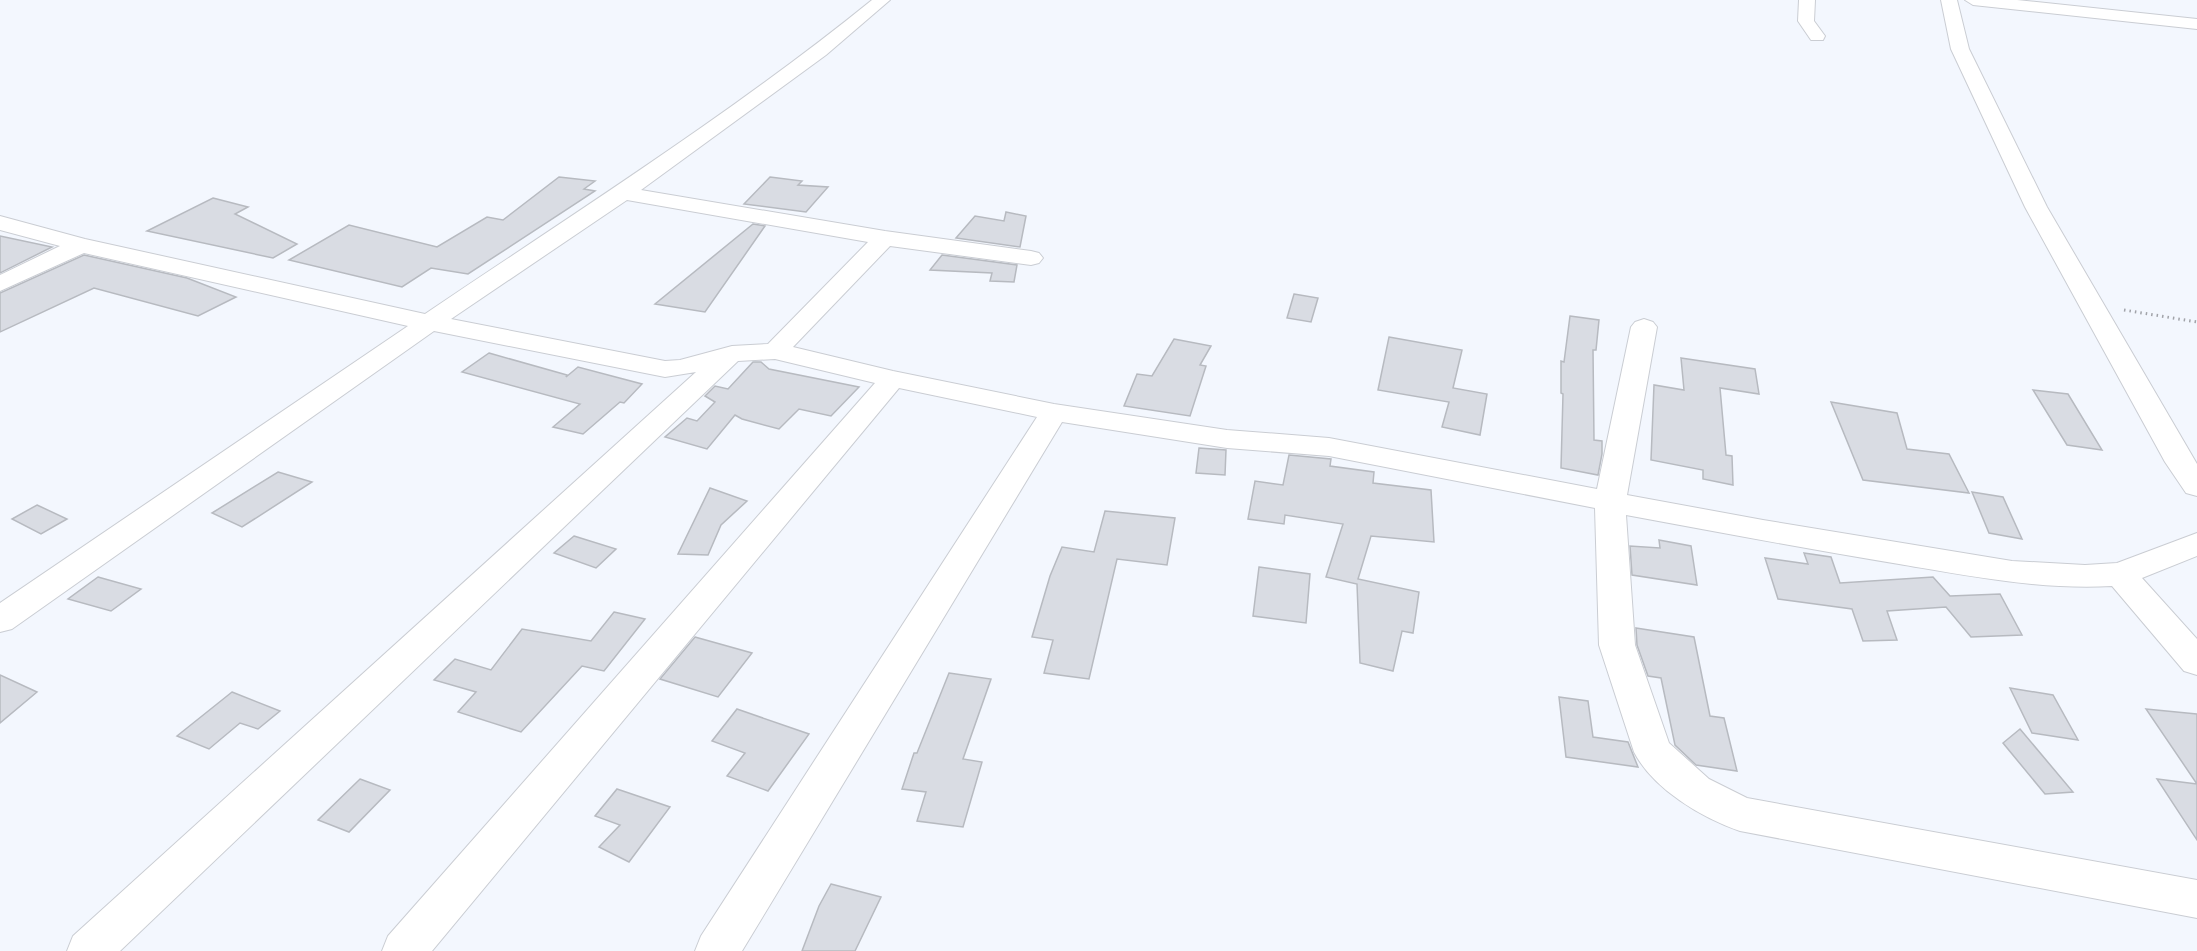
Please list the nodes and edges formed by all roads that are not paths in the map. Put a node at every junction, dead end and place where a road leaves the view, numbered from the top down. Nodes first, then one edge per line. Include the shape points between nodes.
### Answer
1 (882, 0) edge
2 (1807, 0) edge
3 (1949, 0) edge
4 (1973, 0) edge
5 (2079, 6) edge
6 (2197, 24) edge
7 (1816, 36) dead end
8 (623, 193) junction
9 (0, 223) edge
10 (885, 238) junction
11 (81, 245) junction
12 (1031, 258) dead end
13 (0, 284) edge
14 (430, 323) junction
15 (1644, 327) dead end
16 (775, 351) junction
17 (732, 354) junction
18 (893, 379) junction
19 (1054, 412) junction
20 (2197, 486) edge
21 (1610, 503) junction
22 (2197, 543) edge
23 (2120, 574) junction
24 (0, 620) edge
25 (2197, 663) edge
26 (2197, 899) edge
27 (89, 951) edge
28 (404, 951) edge
29 (717, 951) edge

1 - 8 street via 820,51
2 - 7 street via 1806,21
3 - 20 street via 1960,49 2036,207
4 - 5 street
5 - 6 street
8 - 10 street
8 - 14 street
9 - 11 street
10 - 12 street
10 - 16 street
11 - 13 street
11 - 14 street
14 - 17 street via 665,369
14 - 24 street
15 - 21 street
16 - 17 street
16 - 18 street
17 - 27 street
18 - 19 street
18 - 28 street
19 - 21 street via 1227,440 1329,447
19 - 29 street
21 - 23 street via 2012,572
21 - 26 street via 1617,645 1653,752 1695,790 1740,814
22 - 23 street
23 - 25 street

